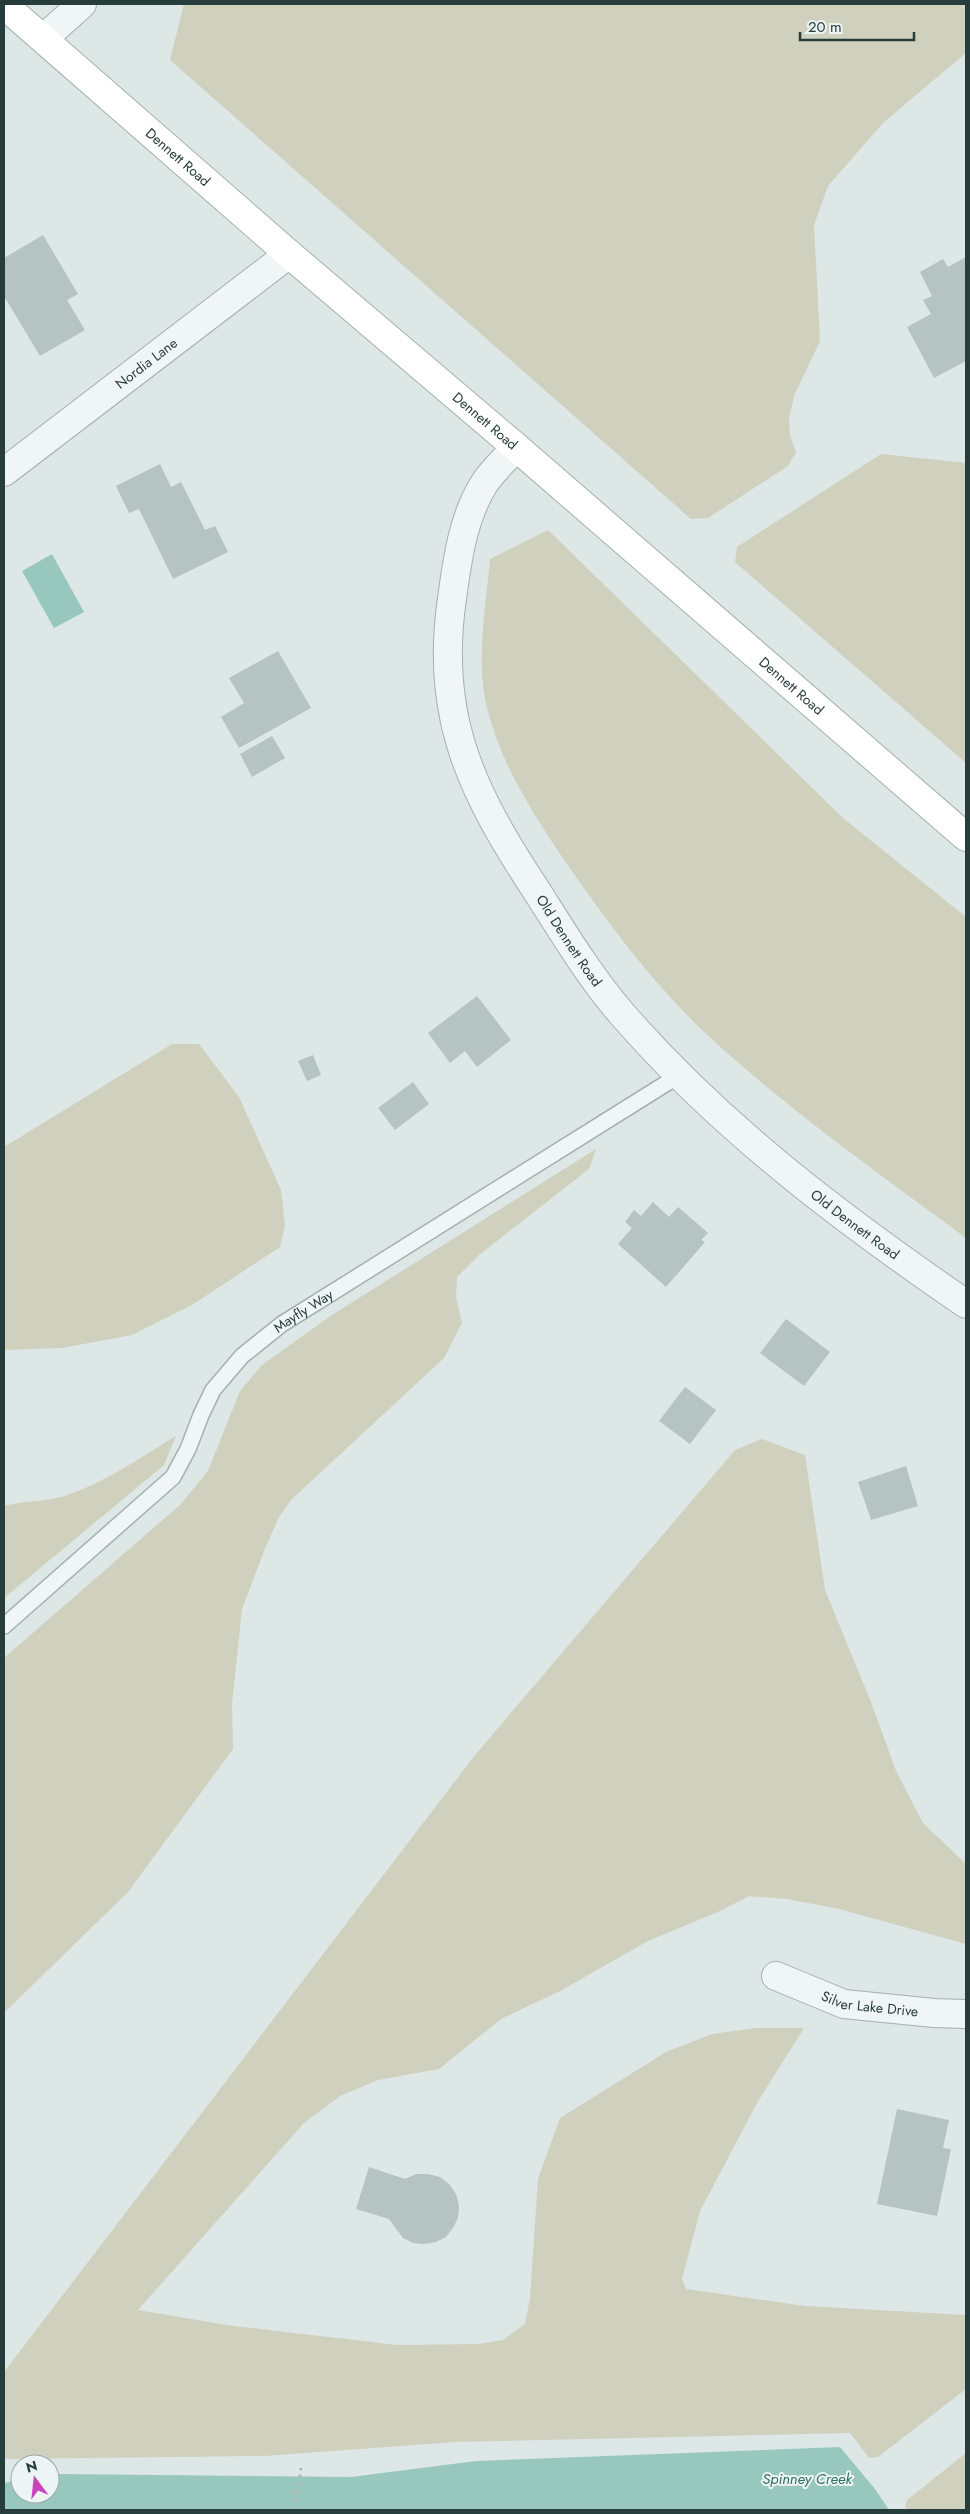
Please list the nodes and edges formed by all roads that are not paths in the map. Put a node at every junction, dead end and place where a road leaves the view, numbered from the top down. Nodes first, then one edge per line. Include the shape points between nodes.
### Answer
1 (82, 4) edge
2 (4, 5) edge
3 (44, 38) junction
4 (289, 254) junction
5 (516, 448) junction
6 (4, 472) edge
7 (966, 837) edge
8 (678, 1076) junction
9 (966, 1304) edge
10 (4, 1626) edge
11 (776, 1976) dead end
12 (966, 2014) edge

1 - 3 street
2 - 3 street, Dennett Road
3 - 4 street, Dennett Road
4 - 5 street, Dennett Road
4 - 6 street, Nordia Lane
5 - 7 street, Dennett Road
5 - 8 street, Old Dennett Road via 484,483 469,517 457,566 447,627 446,657 450,698 464,758 497,829 566,938 621,1012
8 - 9 street, Old Dennett Road via 821,1201 871,1240
8 - 10 lane, Mayfly Way via 282,1324 242,1356 213,1390 173,1477
11 - 12 street, Silver Lake Drive via 844,2004

